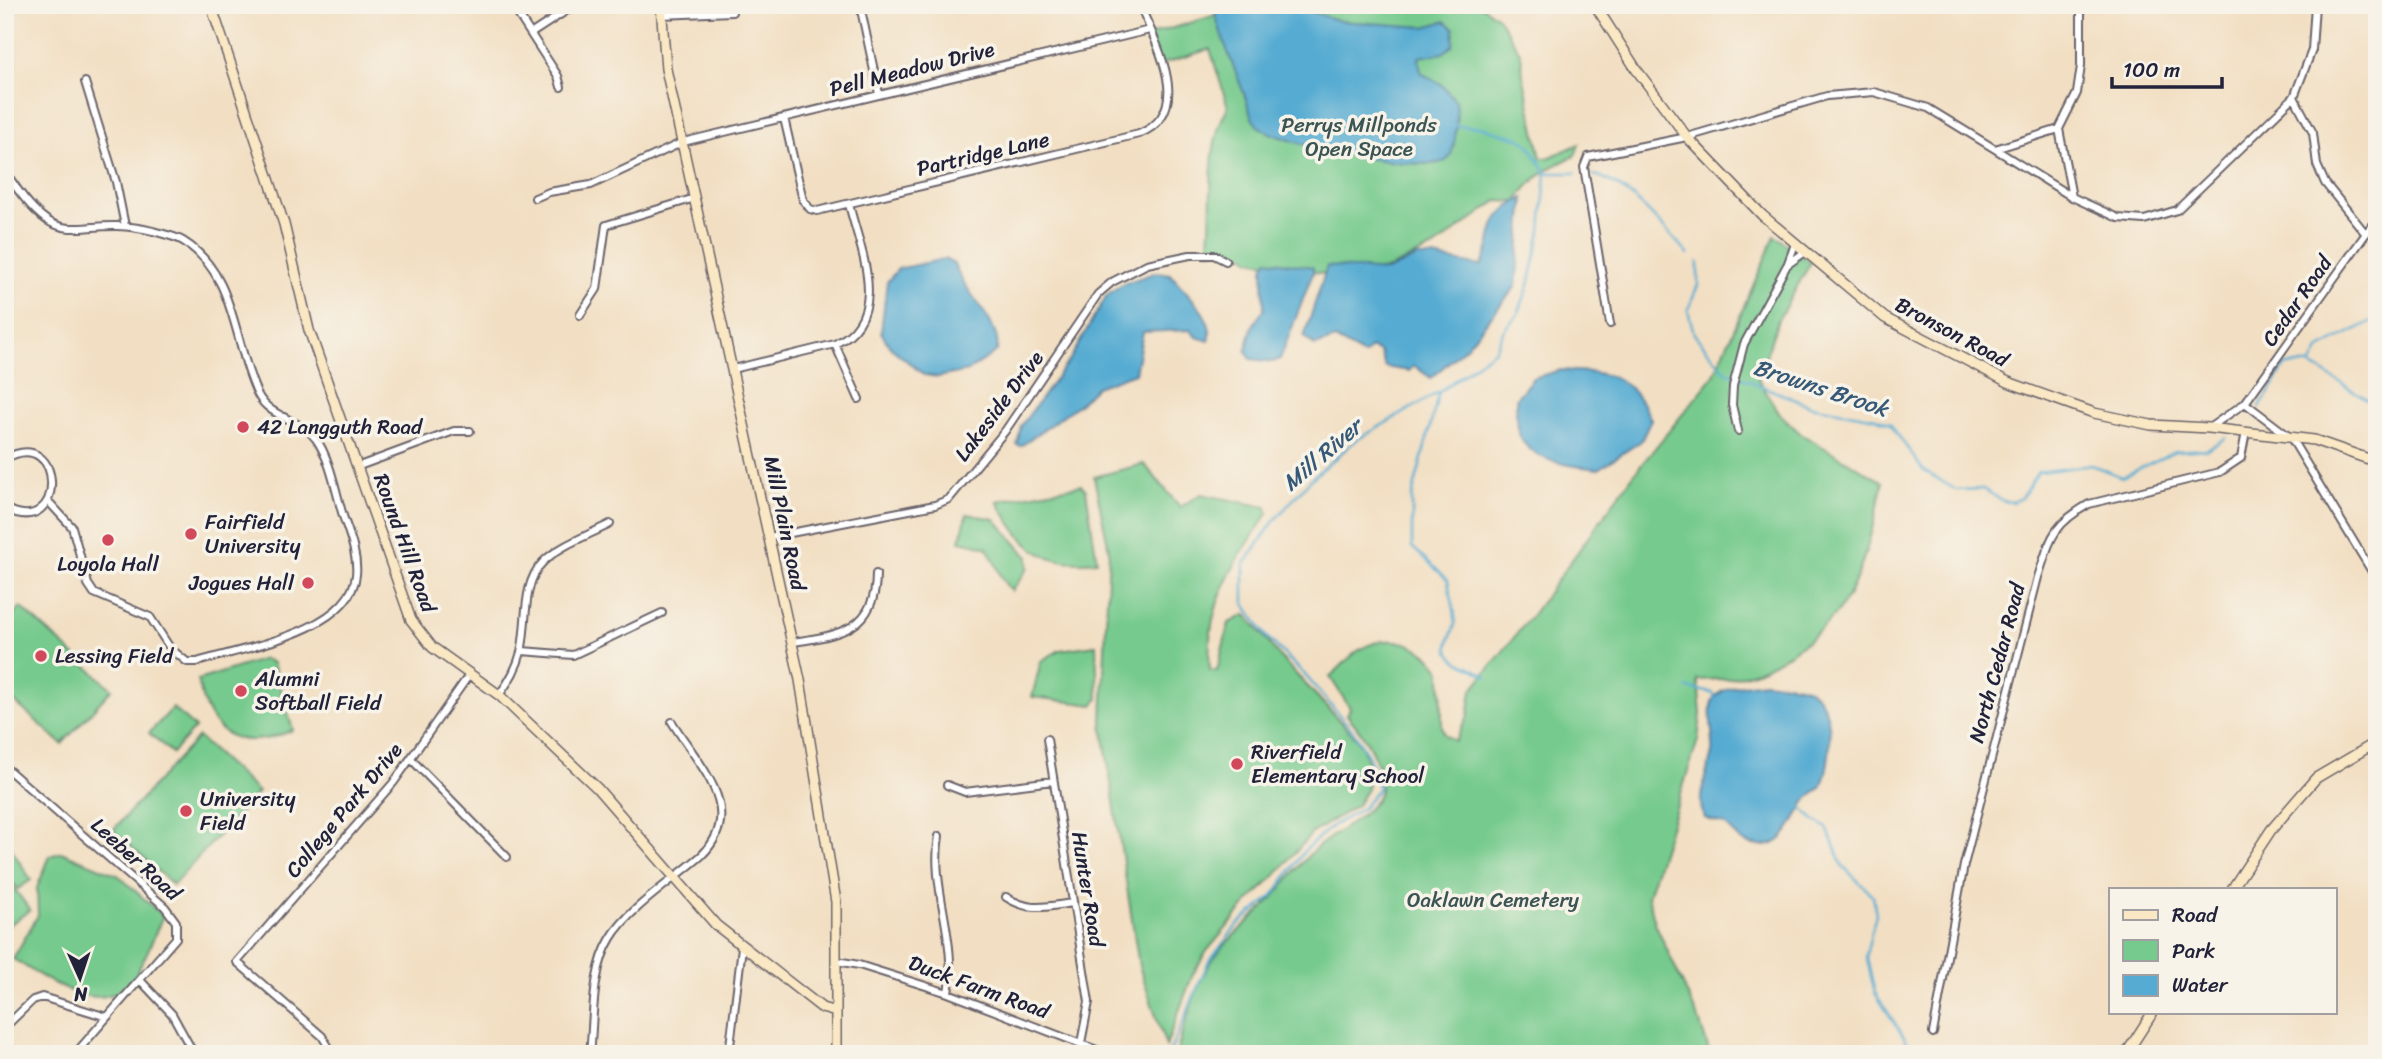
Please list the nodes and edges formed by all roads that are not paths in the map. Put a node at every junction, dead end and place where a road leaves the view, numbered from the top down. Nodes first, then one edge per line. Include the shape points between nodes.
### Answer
1 (211, 5) edge
2 (512, 5) edge
3 (575, 5) edge
4 (860, 5) edge
5 (1140, 5) edge
6 (1595, 5) edge
7 (2081, 5) edge
8 (2315, 5) edge
9 (661, 10) edge
10 (732, 12) dead end
11 (1150, 30) junction
12 (532, 33) junction
13 (85, 82) dead end
14 (561, 87) dead end
15 (879, 94) junction
16 (2294, 97) junction
17 (783, 118) junction
18 (2059, 129) junction
19 (1687, 137) junction
20 (682, 142) junction
21 (1996, 149) junction
22 (5, 171) edge
23 (2072, 197) junction
24 (535, 198) dead end
25 (695, 198) junction
26 (849, 204) junction
27 (2377, 218) edge
28 (125, 226) junction
29 (2366, 234) junction
30 (1796, 244) junction
31 (1805, 252) junction
32 (1226, 261) dead end
33 (1787, 265) junction
34 (579, 315) dead end
35 (1610, 324) dead end
36 (835, 344) junction
37 (733, 369) junction
38 (859, 399) dead end
39 (2245, 403) junction
40 (2208, 428) junction
41 (1738, 430) dead end
42 (470, 431) dead end
43 (2246, 432) junction
44 (2291, 438) junction
45 (5, 459) edge
46 (2377, 462) edge
47 (359, 466) junction
48 (48, 501) junction
49 (5, 508) edge
50 (610, 524) dead end
51 (770, 537) junction
52 (876, 574) dead end
53 (2377, 580) edge
54 (662, 613) dead end
55 (793, 642) junction
56 (522, 650) junction
57 (469, 675) junction
58 (499, 695) junction
59 (672, 722) dead end
60 (1047, 739) dead end
61 (2377, 742) edge
62 (411, 759) junction
63 (5, 767) edge
64 (1053, 781) junction
65 (947, 785) dead end
66 (939, 836) dead end
67 (507, 857) dead end
68 (676, 878) junction
69 (2233, 888) edge
70 (1006, 897) dead end
71 (1072, 903) junction
72 (742, 947) junction
73 (837, 961) junction
74 (140, 980) junction
75 (948, 993) junction
76 (836, 1012) junction
77 (2152, 1014) edge
78 (107, 1017) junction
79 (5, 1027) edge
80 (1933, 1033) dead end
81 (1081, 1043) junction
82 (75, 1054) edge
83 (194, 1054) edge
84 (333, 1054) edge
85 (590, 1054) edge
86 (729, 1054) edge
87 (836, 1054) edge
88 (1107, 1054) edge
89 (2126, 1054) edge

1 - 47 main road, Round Hill Road via 272,183 309,330
2 - 12 street
3 - 12 street
4 - 15 street
5 - 11 street, Partridge Lane
6 - 19 main road, Bronson Road
7 - 18 street via 2077,93
8 - 16 street via 2312,50
9 - 10 street
9 - 20 main road, Mill Plain Road via 664,56
11 - 15 street, Pell Meadow Drive
11 - 26 street, Partridge Lane via 1169,90 1164,110 1149,130
12 - 14 street
13 - 28 street
15 - 17 street, Pell Meadow Drive
16 - 23 street via 2177,210 2144,220 2118,218
16 - 29 street via 2313,133 2317,166 2325,183
17 - 20 street, Pell Meadow Drive
17 - 26 street, Partridge Lane via 807,206 821,211
18 - 21 street
18 - 23 street
19 - 21 street via 1826,96 1874,92 1928,108
19 - 30 main road, Bronson Road
19 - 35 street via 1585,159
20 - 24 street, Pell Meadow Drive via 591,185 549,191
20 - 25 main road, Mill Plain Road
21 - 23 street
22 - 28 street via 36,213 53,225 74,230
25 - 34 street via 606,225 597,289
25 - 37 main road, Mill Plain Road
26 - 36 street via 870,300 856,329
27 - 29 street, Cedar Road
28 - 48 street via 172,237 197,253 218,279 266,408 315,438 323,453 356,566 355,579 345,601 323,622 187,662 170,648 150,618 94,593 72,527
29 - 39 street, Cedar Road
30 - 31 main road, Bronson Road
30 - 33 street
31 - 33 street
31 - 40 main road, Bronson Road via 1885,318 2008,382 2121,420
32 - 51 street, Lakeside Drive via 1214,255 1190,255 1147,264 1098,294 1005,431 949,499
33 - 41 street via 1744,344 1736,369 1732,405
36 - 37 street
36 - 38 street
37 - 51 main road, Mill Plain Road
39 - 40 street, Cedar Road
39 - 44 street
40 - 43 main road, Bronson Road
42 - 47 street via 454,431
43 - 44 main road, Bronson Road
43 - 80 street, North Cedar Road via 2241,458 2220,472 2089,504 2053,531 1965,857
44 - 46 main road, Bronson Road via 2314,440
44 - 53 street
45 - 48 street via 27,453 45,463 53,481
47 - 57 main road, Round Hill Road via 411,620 432,647
48 - 49 street via 23,514
50 - 56 street via 552,555 538,569 530,590
51 - 55 main road, Mill Plain Road
52 - 55 street via 874,599 856,625
54 - 56 street via 579,653 553,656
55 - 73 main road, Mill Plain Road via 833,881
56 - 58 street
57 - 58 main road, Round Hill Road
57 - 62 street, College Park Drive
58 - 68 main road, Round Hill Road via 597,788
59 - 68 street via 718,797 723,814 713,844
60 - 64 street, Hunter Road
61 - 69 main road via 2316,778 2271,830
62 - 67 street
62 - 84 street, College Park Drive via 237,962 321,1037
63 - 74 street, Leeber Road via 174,917 176,938
64 - 65 street via 965,792
64 - 71 street, Hunter Road
66 - 75 street via 936,853 950,956
68 - 72 main road, Round Hill Road via 716,925
68 - 85 street via 623,923 606,947
70 - 71 street via 1026,908
71 - 81 street, Hunter Road via 1089,1002
72 - 76 main road, Round Hill Road via 822,1008
72 - 86 street
73 - 75 street, Duck Farm Road
73 - 76 main road, Mill Plain Road
74 - 78 street, Leeber Road
74 - 83 street via 172,1014
75 - 81 street, Duck Farm Road
76 - 87 main road, Mill Plain Road
77 - 89 main road
78 - 79 street via 42,996
78 - 82 street, Leeber Road
81 - 88 street, Duck Farm Road

